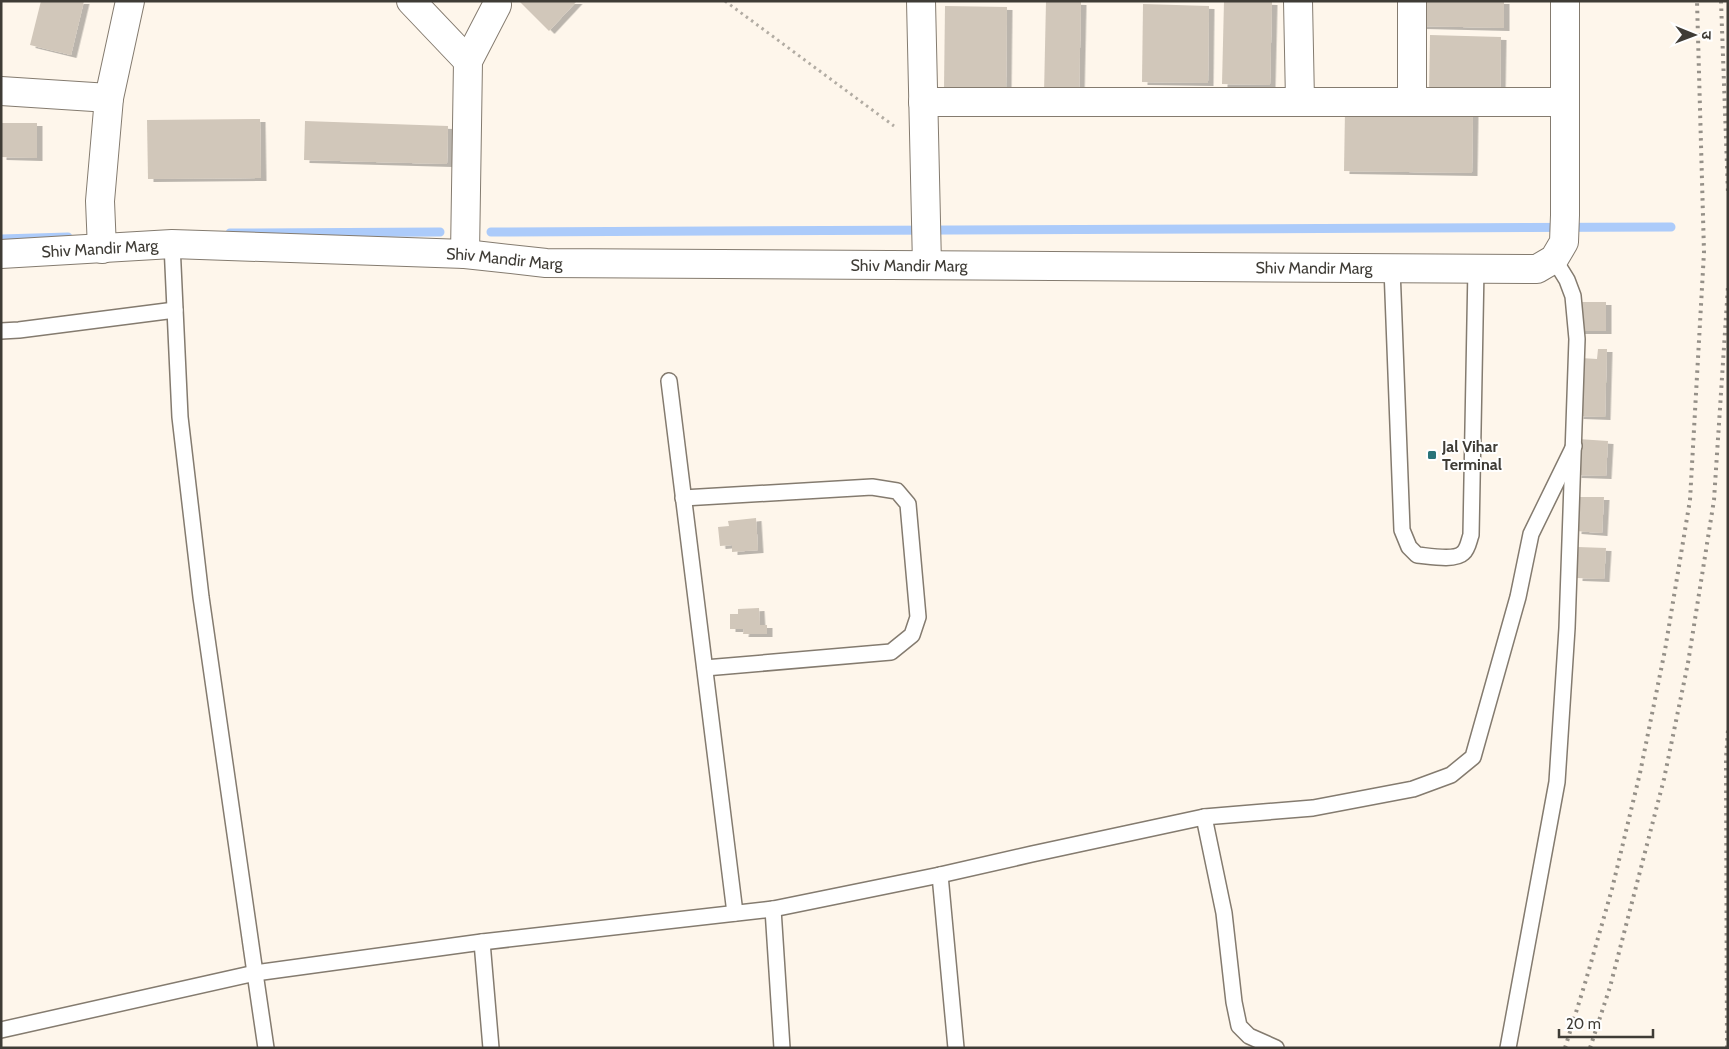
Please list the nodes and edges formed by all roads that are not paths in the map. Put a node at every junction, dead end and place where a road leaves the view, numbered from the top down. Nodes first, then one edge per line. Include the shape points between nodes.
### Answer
1 (130, 1) edge
2 (411, 1) edge
3 (921, 1) edge
4 (1298, 1) edge
5 (1412, 1) edge
6 (1565, 1) edge
7 (497, 5) dead end
8 (468, 61) junction
9 (1, 91) edge
10 (109, 98) junction
11 (1300, 101) junction
12 (923, 102) junction
13 (1412, 102) junction
14 (1565, 102) junction
15 (927, 243) junction
16 (172, 244) junction
17 (102, 249) junction
18 (1559, 250) junction
19 (1, 254) edge
20 (465, 254) junction
21 (1392, 268) junction
22 (1476, 268) junction
23 (175, 310) junction
24 (1, 330) edge
25 (669, 380) dead end
26 (1574, 446) junction
27 (683, 498) junction
28 (704, 668) junction
29 (1204, 817) junction
30 (940, 875) junction
31 (773, 909) junction
32 (736, 913) junction
33 (482, 942) junction
34 (255, 973) junction
35 (1, 1030) edge
36 (1249, 1042) edge
37 (266, 1048) edge
38 (491, 1048) edge
39 (782, 1048) edge
40 (956, 1048) edge
41 (1276, 1048) edge
42 (1508, 1048) edge

1 - 10 street
2 - 8 street
3 - 12 street
4 - 11 street
5 - 13 street
6 - 14 street
7 - 8 street
8 - 20 street
9 - 10 street
10 - 17 street via 100,201
11 - 12 street
11 - 13 street
12 - 15 street
13 - 14 street
14 - 18 street via 1565,215
15 - 20 street, Shiv Mandir Marg via 546,263
15 - 21 street, Shiv Mandir Marg
16 - 17 street, Shiv Mandir Marg
16 - 20 street, Shiv Mandir Marg
16 - 23 lane
17 - 19 street, Shiv Mandir Marg
18 - 22 street, Shiv Mandir Marg via 1537,269
18 - 26 lane via 1573,296 1577,339
21 - 22 street, Shiv Mandir Marg
21 - 22 lane via 1402,530 1409,547 1417,555 1453,557 1465,552 1471,535
23 - 24 lane
23 - 34 lane via 180,417 201,597
25 - 27 lane
26 - 29 lane via 1531,534 1518,597 1473,757 1451,775 1413,789 1313,808
26 - 42 lane via 1558,782
27 - 28 lane
27 - 28 lane via 872,487 897,492 908,504 918,617 912,635 891,652
28 - 32 lane
29 - 30 lane
29 - 36 lane via 1224,913 1234,1002 1239,1026
30 - 31 lane
30 - 40 lane
31 - 32 lane
31 - 39 lane
32 - 33 lane
33 - 34 lane
33 - 38 lane
34 - 35 lane
34 - 37 lane
36 - 41 lane

